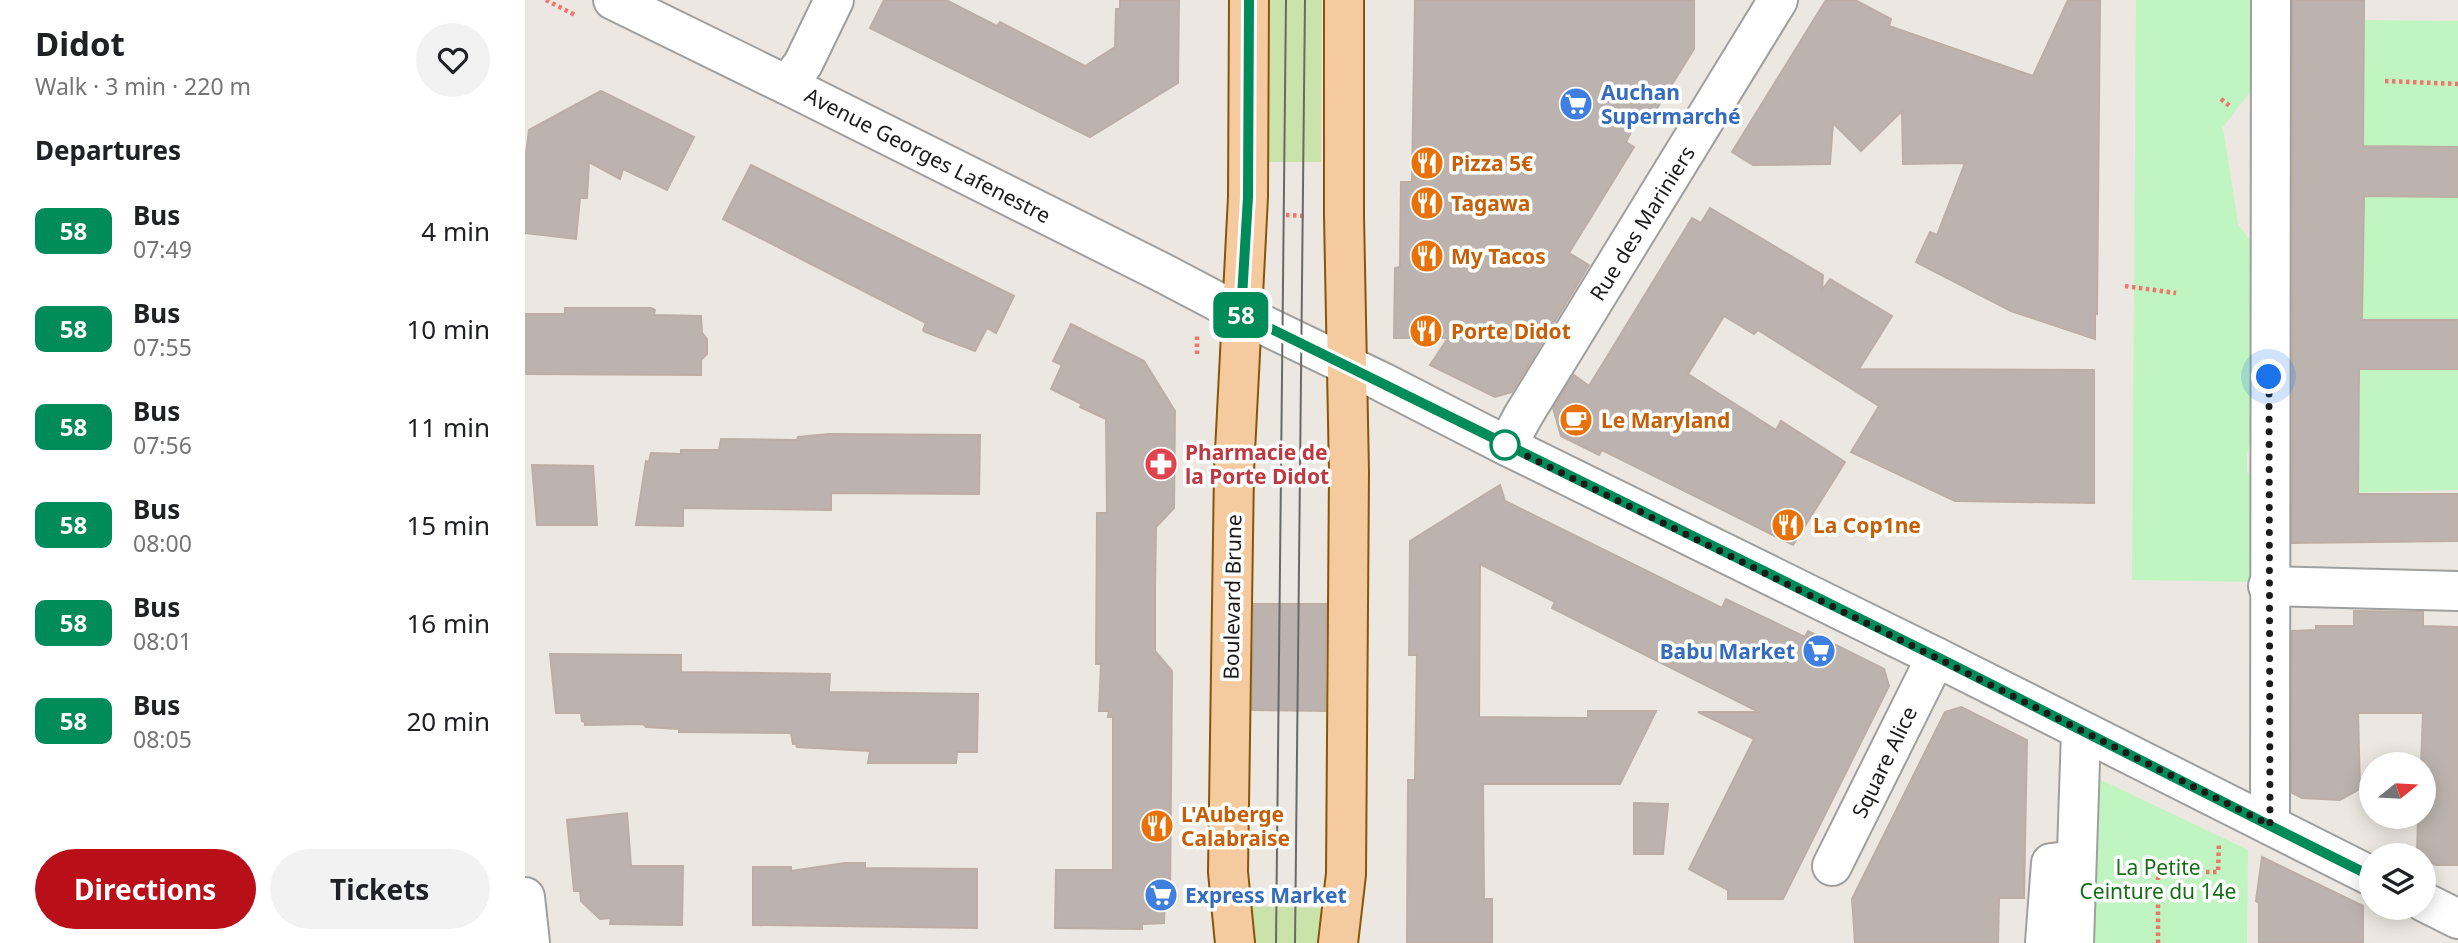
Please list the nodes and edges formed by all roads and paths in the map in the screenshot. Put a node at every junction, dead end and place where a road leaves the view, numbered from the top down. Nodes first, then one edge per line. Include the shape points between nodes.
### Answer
1 (546, 0) edge
2 (613, 0) edge
3 (834, 0) edge
4 (1249, 0) edge
5 (1344, 0) edge
6 (1778, 0) edge
7 (2270, 0) edge
8 (561, 8) dead end
9 (2385, 81) dead end
10 (2458, 84) edge
11 (787, 85) junction
12 (1313, 215) dead end
13 (1275, 216) dead end
14 (2125, 286) dead end
15 (2176, 293) dead end
16 (1241, 314) junction
17 (1347, 366) junction
18 (1507, 446) junction
19 (2269, 586) junction
20 (2458, 591) edge
21 (1935, 657) junction
22 (2081, 731) junction
23 (2270, 825) junction
24 (2220, 838) dead end
25 (2077, 859) junction
26 (1832, 866) dead end
27 (2359, 870) edge
28 (525, 897) edge
29 (2436, 908) edge
30 (2458, 919) edge
31 (530, 943) edge
32 (1235, 943) edge
33 (1338, 943) edge
34 (2045, 943) edge
35 (2074, 943) edge
36 (2158, 943) edge

1 - 8 path
2 - 11 street, Avenue Georges Lafenestre
3 - 11 street via 803,64
4 - 16 main road, Boulevard Brune via 1248,197
5 - 17 main road
6 - 18 street, Rue des Mariniers
7 - 19 street
9 - 10 path
11 - 16 street, Avenue Georges Lafenestre
12 - 13 path
14 - 15 path
16 - 17 street, Avenue Georges Lafenestre
16 - 32 main road, Boulevard Brune via 1228,872
17 - 18 street, Avenue Georges Lafenestre
17 - 33 main road via 1346,874
18 - 21 street, Avenue Georges Lafenestre
19 - 20 street
19 - 23 street
21 - 22 street, Avenue Georges Lafenestre
21 - 26 street, Square Alice
22 - 23 street, Avenue Georges Lafenestre
22 - 25 street
23 - 27 street, Avenue Georges Lafenestre
24 - 36 path via 2218,872 2158,872
25 - 34 street via 2051,863
25 - 35 street
28 - 31 street
29 - 30 street

